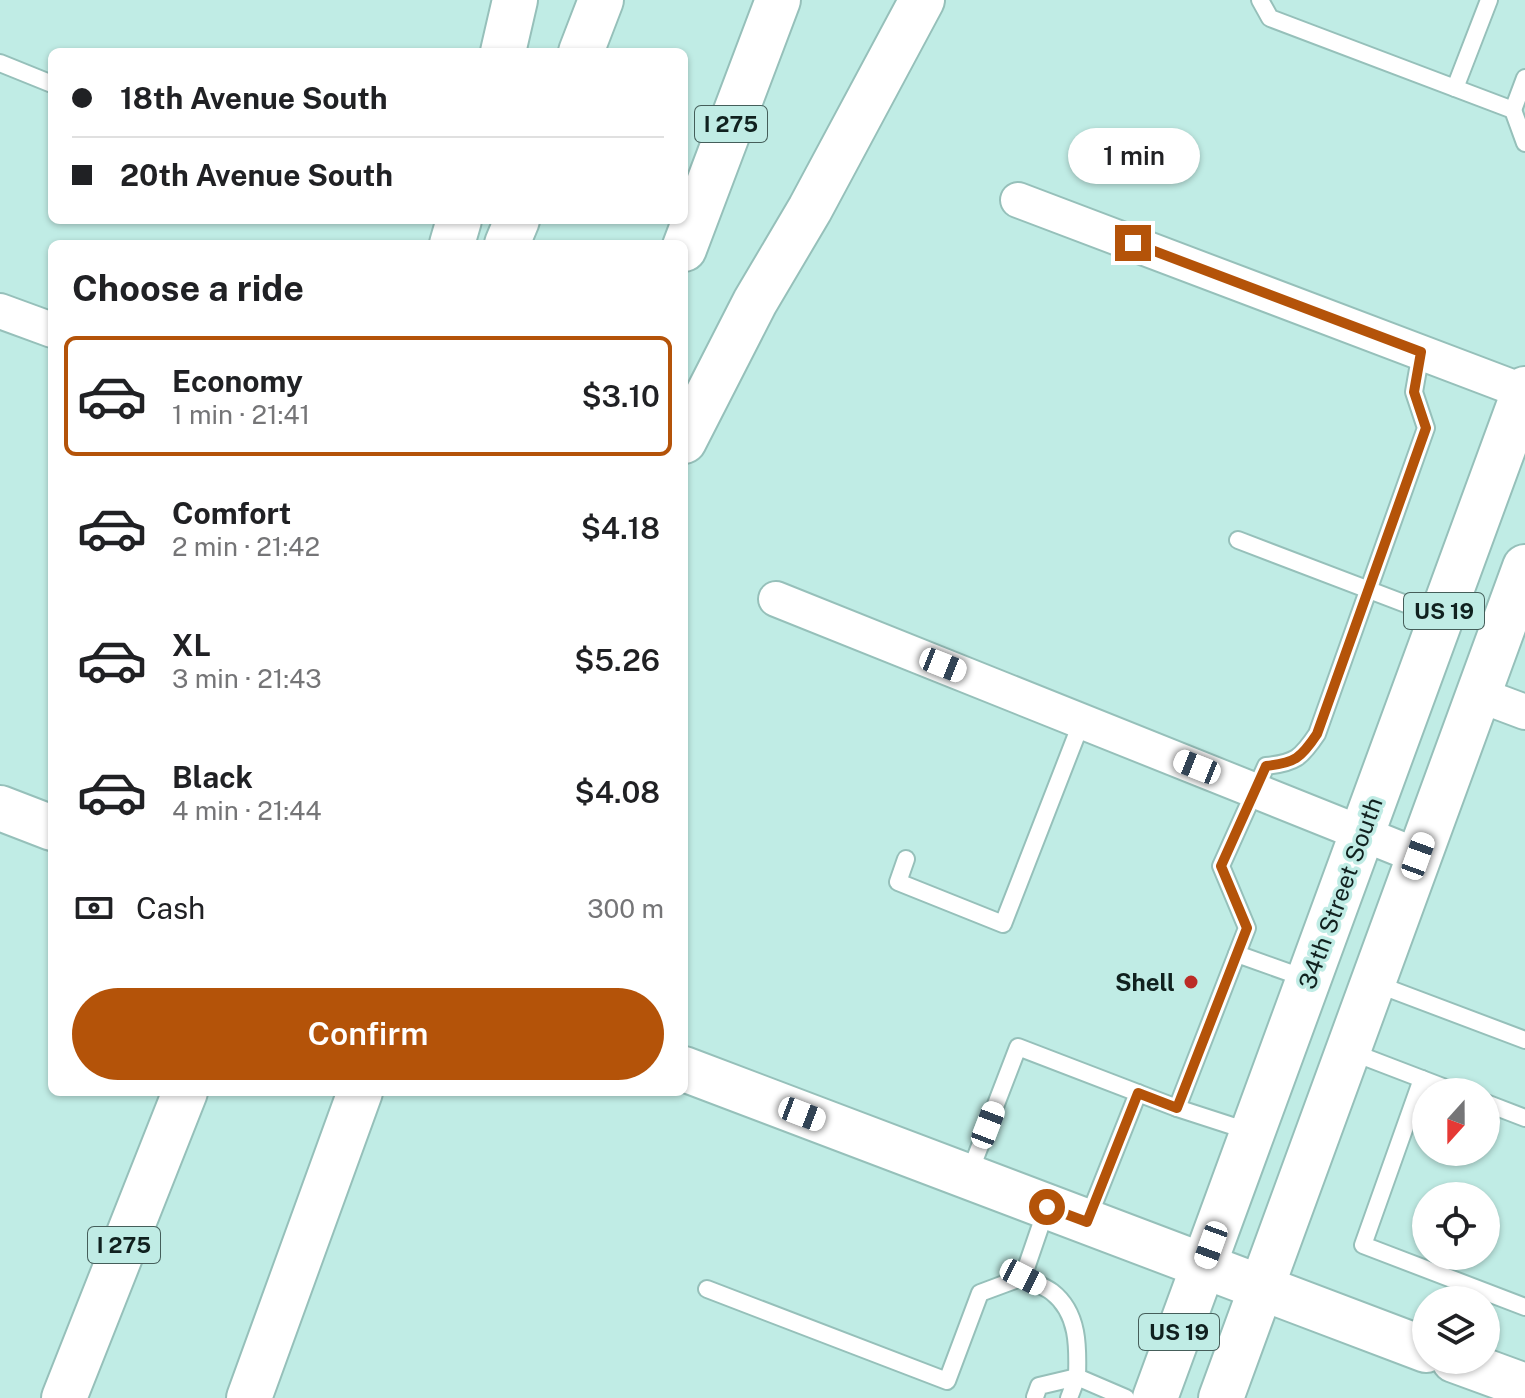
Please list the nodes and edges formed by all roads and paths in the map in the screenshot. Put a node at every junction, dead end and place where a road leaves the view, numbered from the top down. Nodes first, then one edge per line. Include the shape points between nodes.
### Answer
1 (515, 0) edge
2 (601, 0) edge
3 (778, 0) edge
4 (922, 0) edge
5 (1260, 0) edge
6 (1489, 0) edge
7 (504, 48) edge
8 (583, 48) edge
9 (0, 63) edge
10 (1525, 78) edge
11 (48, 82) edge
12 (1455, 88) junction
13 (1513, 110) junction
14 (1525, 143) edge
15 (1018, 200) dead end
16 (687, 240) edge
17 (0, 311) edge
18 (48, 329) edge
19 (1421, 352) junction
20 (1525, 391) edge
21 (688, 433) edge
22 (1238, 540) dead end
23 (1525, 567) edge
24 (1368, 588) junction
25 (776, 599) dead end
26 (1441, 617) junction
27 (1477, 694) junction
28 (1525, 712) edge
29 (1082, 721) junction
30 (1254, 789) junction
31 (0, 808) edge
32 (48, 826) edge
33 (1362, 833) junction
34 (1418, 856) junction
35 (906, 859) dead end
36 (1237, 954) junction
37 (1308, 979) junction
38 (1372, 982) junction
39 (1525, 1040) edge
40 (1348, 1050) junction
41 (688, 1071) edge
42 (1419, 1078) edge
43 (1138, 1093) junction
44 (183, 1096) edge
45 (358, 1096) edge
46 (1412, 1107) edge
47 (1177, 1108) junction
48 (1500, 1108) edge
49 (1525, 1118) edge
50 (1253, 1132) junction
51 (968, 1177) junction
52 (1047, 1207) junction
53 (1087, 1222) junction
54 (1203, 1266) junction
55 (1023, 1277) junction
56 (707, 1289) dead end
57 (1261, 1289) junction
58 (1525, 1307) edge
59 (1412, 1345) edge
60 (1497, 1374) edge
61 (1077, 1377) junction
62 (1524, 1383) edge
63 (1106, 1394) edge
64 (1035, 1397) edge
65 (64, 1398) edge
66 (249, 1398) edge
67 (1069, 1398) edge
68 (1126, 1398) edge
69 (1155, 1398) edge
70 (1221, 1398) edge

1 - 7 main road
2 - 8 main road
3 - 16 main road, I 275
4 - 21 main road
5 - 12 lane via 1270,18
6 - 12 lane
9 - 11 lane
10 - 13 lane
12 - 13 lane
13 - 14 lane
15 - 19 street
17 - 18 street
19 - 20 street
19 - 24 lane via 1414,392 1426,428
20 - 26 main road, 34th Street South / US 19
22 - 24 lane
23 - 27 main road, US 19
24 - 26 lane
24 - 30 lane via 1317,734 1302,756 1266,766
25 - 29 street
26 - 33 main road, 34th Street South / US 19
27 - 28 street
27 - 34 main road, US 19
29 - 30 street
29 - 35 lane via 1003,924 898,882
30 - 33 street
30 - 36 lane via 1221,866 1247,928
31 - 32 main road
33 - 34 street
33 - 37 main road, 34th Street South / US 19
34 - 38 main road, US 19
36 - 37 lane
36 - 47 lane
37 - 50 main road, 34th Street South / US 19
38 - 39 lane
38 - 40 main road, US 19
40 - 42 lane
40 - 57 main road, US 19
41 - 51 main road
43 - 47 lane
43 - 51 lane via 1018,1047
43 - 53 lane
44 - 65 main road, I 275
45 - 66 main road
46 - 58 lane via 1363,1245
47 - 50 lane
48 - 49 lane
50 - 54 main road, 34th Street South / US 19
51 - 52 main road
52 - 53 main road
52 - 55 lane
53 - 54 main road
54 - 57 main road
54 - 69 main road, 34th Street South / US 19
55 - 56 lane via 980,1293 947,1381
55 - 61 lane via 1053,1293 1075,1326
57 - 59 main road
57 - 70 main road, US 19
60 - 62 main road
61 - 63 lane
61 - 64 lane via 1039,1386
61 - 67 lane
63 - 68 lane

